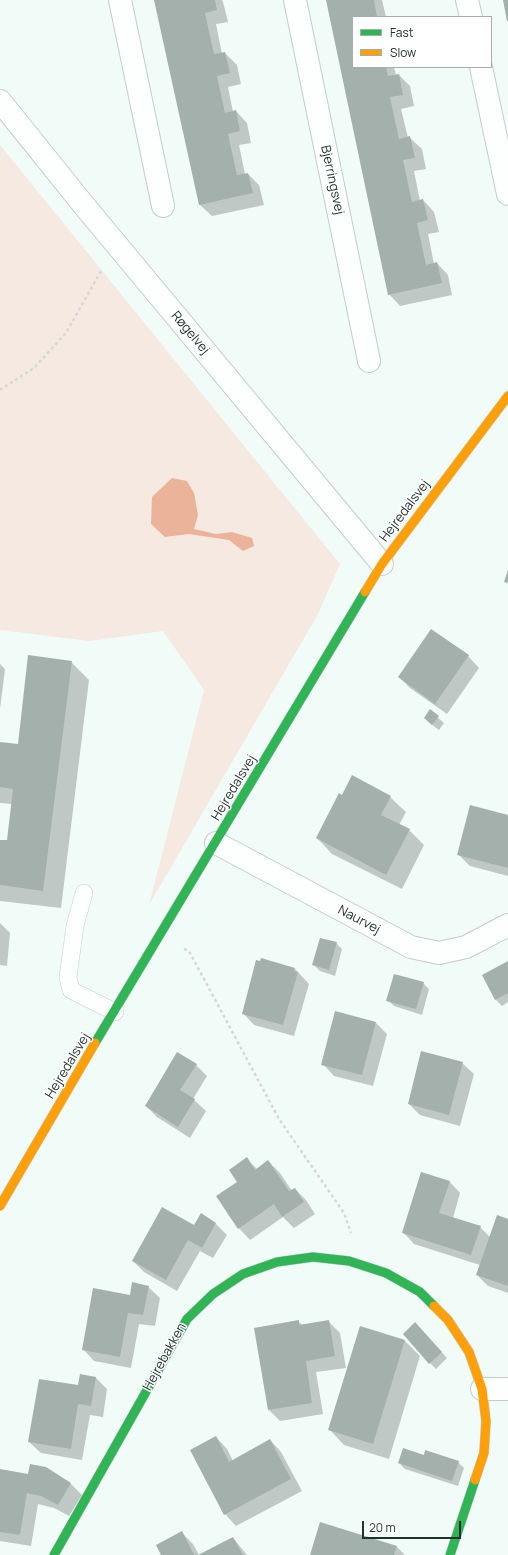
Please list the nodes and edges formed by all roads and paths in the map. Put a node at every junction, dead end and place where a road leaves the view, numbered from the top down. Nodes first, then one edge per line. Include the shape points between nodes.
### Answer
1 (120, 0) edge
2 (295, 0) edge
3 (467, 0) edge
4 (471, 16) edge
5 (481, 68) edge
6 (0, 101) edge
7 (508, 194) edge
8 (163, 206) dead end
9 (117, 244) junction
10 (369, 361) dead end
11 (0, 390) edge
12 (508, 396) edge
13 (382, 564) junction
14 (216, 843) junction
15 (84, 893) dead end
16 (508, 925) edge
17 (158, 936) junction
18 (115, 1012) junction
19 (0, 1206) edge
20 (349, 1261) junction
21 (482, 1389) junction
22 (508, 1389) edge
23 (54, 1555) edge
24 (450, 1555) edge

1 - 8 street
2 - 10 street, Bjerringsvej
3 - 4 street
5 - 7 street
6 - 9 street, Røgelvej
9 - 11 path via 66,333 34,368
9 - 13 street, Røgelvej
12 - 13 street, Hejredalsvej
13 - 14 street, Hejredalsvej
14 - 16 street, Naurvej via 411,948 439,953 466,946
14 - 17 street, Hejredalsvej
15 - 18 lane via 75,926 70,962 68,977 71,990
17 - 18 street, Hejredalsvej
17 - 20 path via 189,951 279,1119 344,1213 353,1237
18 - 19 street, Hejredalsvej
20 - 21 street, Hejrebakken via 386,1272 420,1292 448,1320 469,1352
20 - 23 street, Hejrebakken via 313,1257 277,1262 243,1274 213,1294 187,1319
21 - 22 street
21 - 24 street, Hejrebakken via 486,1421 484,1453

